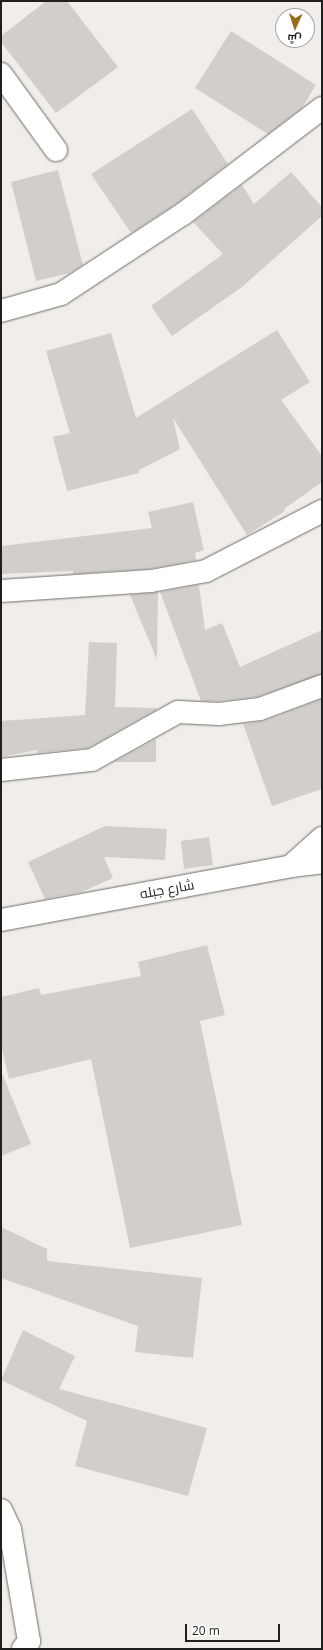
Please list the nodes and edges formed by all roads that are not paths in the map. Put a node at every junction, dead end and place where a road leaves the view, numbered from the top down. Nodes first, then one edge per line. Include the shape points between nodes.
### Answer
1 (1, 74) edge
2 (322, 108) edge
3 (56, 150) dead end
4 (1, 311) edge
5 (322, 511) edge
6 (1, 591) edge
7 (322, 686) edge
8 (1, 770) edge
9 (322, 838) edge
10 (322, 862) edge
11 (291, 866) junction
12 (1, 920) edge
13 (1, 1510) edge
14 (23, 1649) edge

1 - 3 street
2 - 4 street via 183,214 61,294
5 - 6 street via 206,571 151,581
7 - 8 street via 260,709 219,714 178,712 92,760
9 - 11 street
10 - 11 street, شارع جبله
11 - 12 street, شارع جبله
13 - 14 street via 10,1529 29,1641

